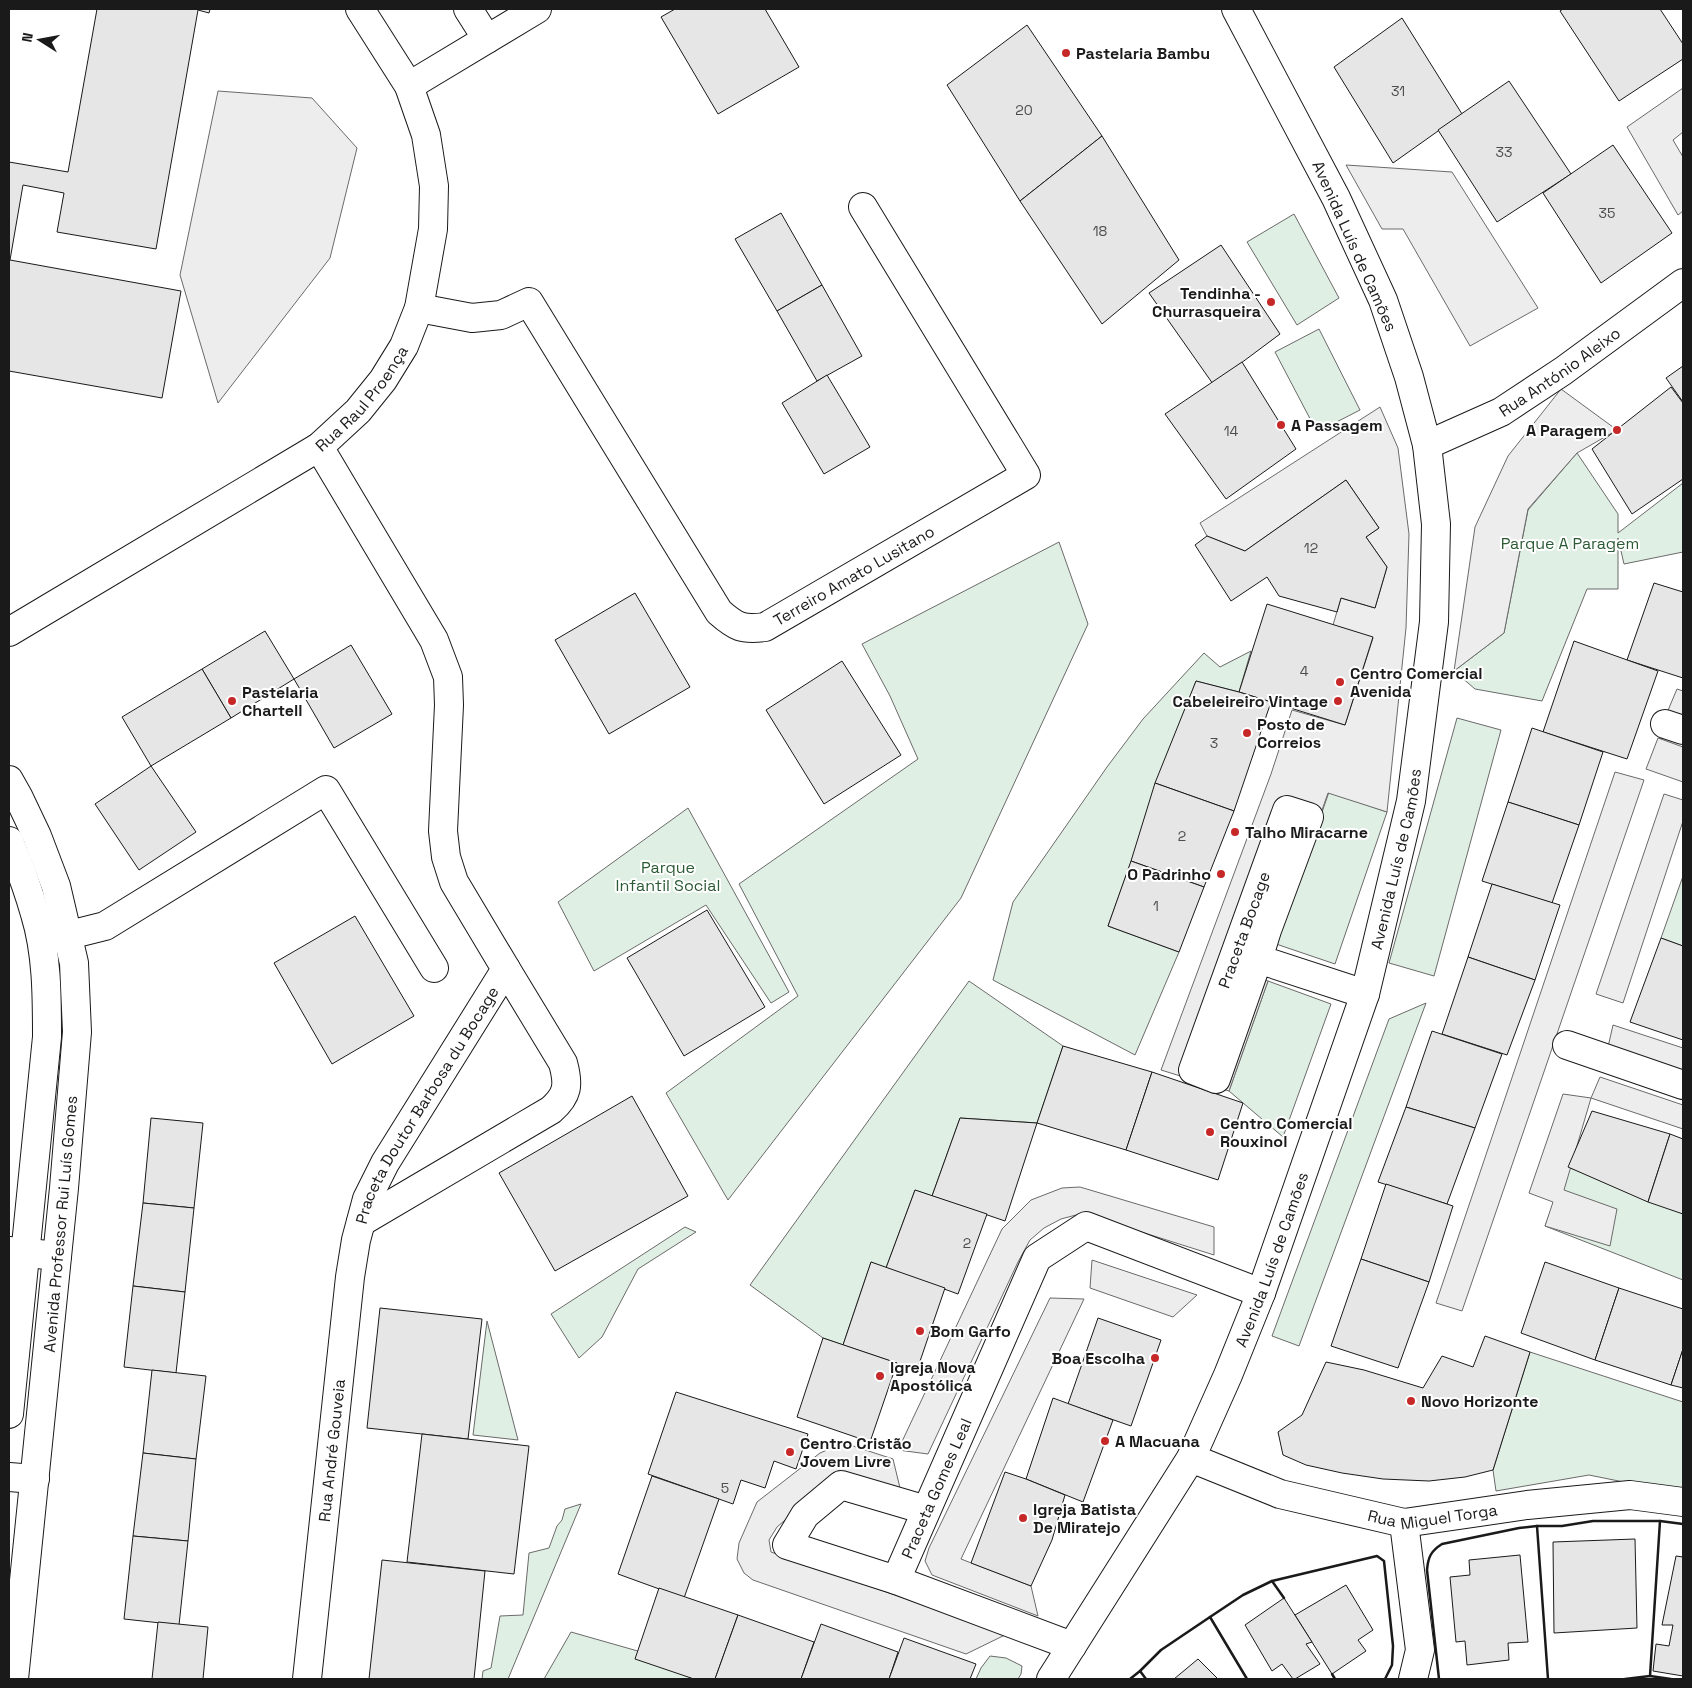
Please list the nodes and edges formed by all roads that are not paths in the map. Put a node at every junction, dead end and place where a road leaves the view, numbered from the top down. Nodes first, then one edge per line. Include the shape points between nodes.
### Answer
1 (360, 9) edge
2 (468, 9) edge
3 (537, 9) edge
4 (1236, 9) edge
5 (487, 39) junction
6 (409, 86) junction
7 (863, 208) dead end
8 (1683, 283) edge
9 (419, 308) junction
10 (1427, 445) junction
11 (319, 447) junction
12 (9, 632) edge
13 (9, 780) edge
14 (9, 841) edge
15 (68, 935) junction
16 (41, 942) junction
17 (1258, 959) junction
18 (434, 968) dead end
19 (506, 969) junction
20 (1365, 994) junction
21 (1567, 1045) dead end
22 (1683, 1085) edge
23 (361, 1222) junction
24 (17, 1252) edge
25 (57, 1256) junction
26 (1261, 1293) junction
27 (9, 1414) edge
28 (1191, 1458) junction
29 (22, 1478) edge
30 (1683, 1502) edge
31 (926, 1510) junction
32 (1404, 1523) junction
33 (896, 1580) junction
34 (1072, 1646) junction
35 (14, 1679) edge
36 (307, 1679) edge
37 (1051, 1679) edge
38 (1413, 1679) edge

1 - 6 street, Rua Raul Proença
2 - 5 street
3 - 5 street
4 - 10 street, Avenida Luís de Camões via 1336,198 1383,300 1409,377
5 - 6 street
6 - 9 street, Rua Raul Proença via 426,135 434,186 434,230
7 - 9 street, Terreiro Amato Lusitano via 1026,475 765,627 748,629 731,624 719,612 529,302 501,315 472,318
8 - 10 street, Rua António Aleixo via 1501,412
9 - 11 street, Rua Raul Proença via 404,346 383,380 358,410
10 - 20 street, Avenida Luís de Camões via 1436,524 1434,622 1411,801
11 - 12 street, Rua Raul Proença
11 - 19 street, Praceta Doutor Barbosa du Bocage via 434,640 448,677 450,705 443,832 446,857 454,882
13 - 15 street, Avenida Professor Rui Luís Gomes via 56,886
14 - 16 street, Avenida Professor Rui Luís Gomes via 36,915
15 - 16 street
15 - 18 street via 105,926 326,790
15 - 25 street, Avenida Professor Rui Luís Gomes via 74,963 77,1032
16 - 24 street, Avenida Professor Rui Luís Gomes via 47,994 47,1037
17 - 17 street, Praceta Bocage via 1309,817 1287,810 1192,1070 1216,1079
17 - 20 street, Praceta Bocage
19 - 23 street, Praceta Doutor Barbosa du Bocage via 385,1163 367,1199
19 - 23 street, Praceta Doutor Barbosa du Bocage via 563,1063 567,1076 562,1100 551,1110
20 - 26 street, Avenida Luís de Camões
21 - 22 street
23 - 36 street, Rua André Gouveia via 350,1277
24 - 25 street
24 - 27 street, Avenida Professor Rui Luís Gomes
25 - 29 street, Avenida Professor Rui Luís Gomes
26 - 28 street, Avenida Luís de Camões
26 - 31 street, Praceta Gomes Leal via 1086,1226 1037,1258
28 - 32 street, Rua Miguel Torga via 1280,1494
28 - 34 street, Avenida Luís de Camões
29 - 35 street, Avenida Professor Rui Luís Gomes
30 - 32 street, Rua Miguel Torga via 1630,1495 1527,1505
31 - 33 street, Praceta Gomes Leal
31 - 33 street via 842,1485 805,1515 787,1545
32 - 38 street via 1420,1650
33 - 34 street, Praceta Gomes Leal
34 - 37 street, Avenida Luís de Camões

